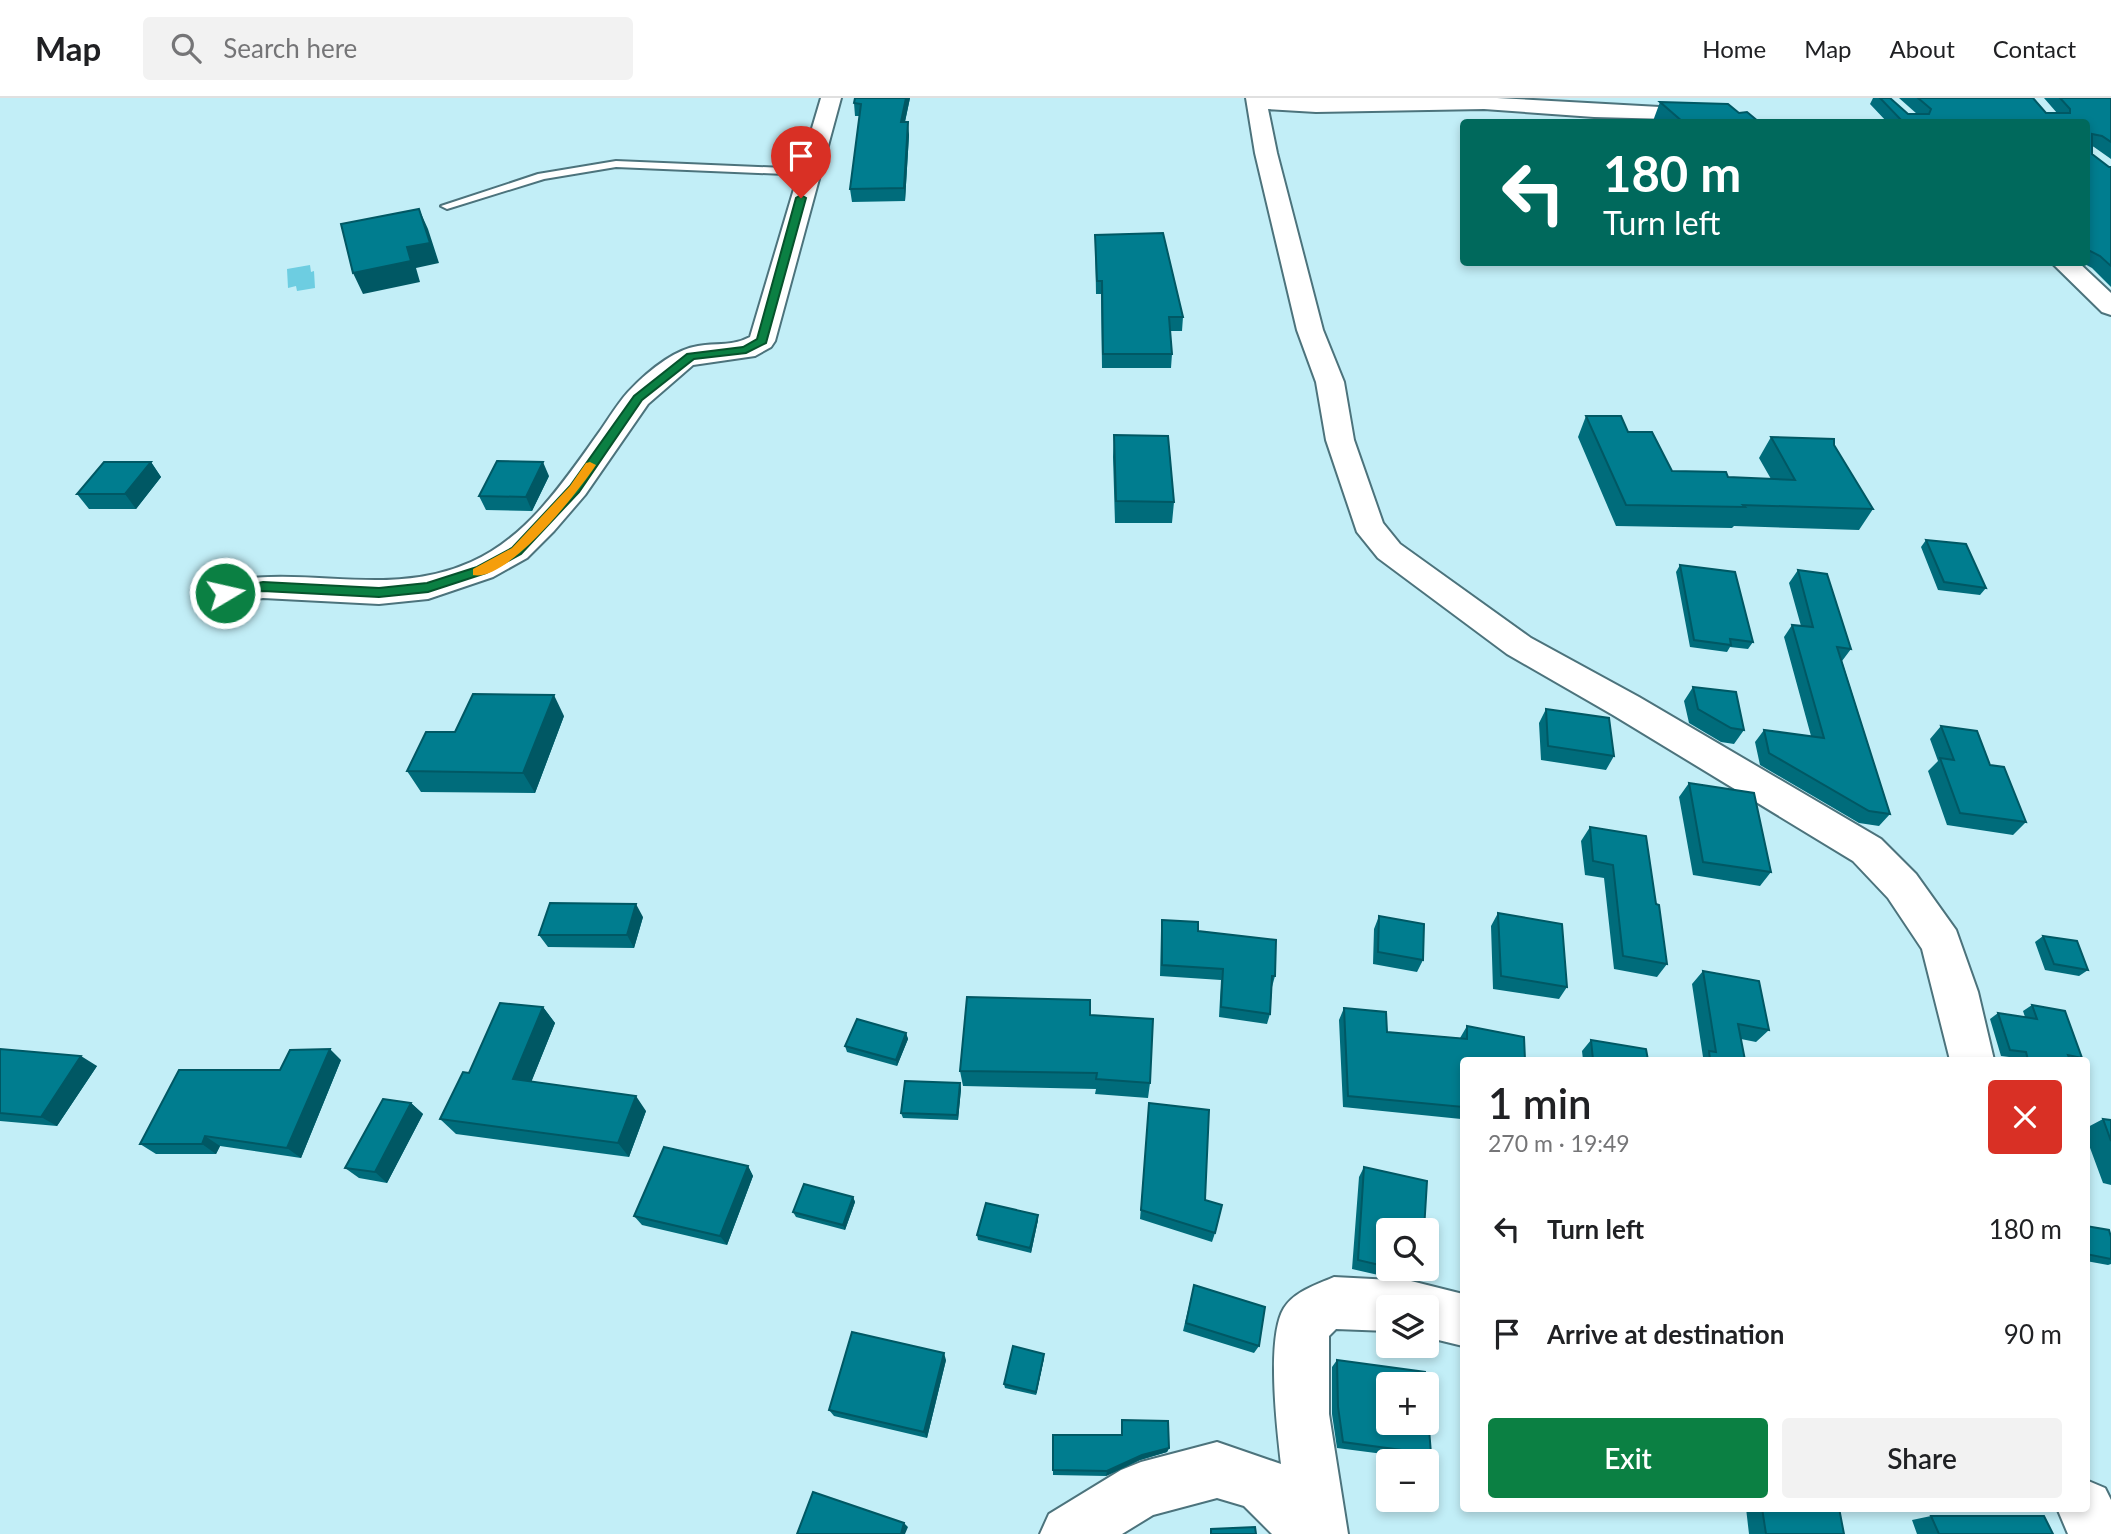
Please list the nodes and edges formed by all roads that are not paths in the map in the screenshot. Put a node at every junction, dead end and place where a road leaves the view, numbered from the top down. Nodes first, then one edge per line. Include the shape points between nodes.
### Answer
1 (831, 98) edge
2 (1257, 101) edge
3 (1724, 114) edge
4 (808, 172) junction
5 (447, 206) dead end
6 (2067, 266) edge
7 (2111, 306) edge
8 (225, 593) dead end
9 (1971, 1057) edge
10 (1376, 1305) edge
11 (1439, 1314) edge
12 (1460, 1319) edge
13 (1069, 1534) edge
14 (1312, 1534) edge
15 (1319, 1534) edge

1 - 4 street
2 - 3 street via 1316,106 1484,103
2 - 9 street via 1310,330 1330,382 1340,440 1368,525 1389,551 1519,646 1867,850 1902,886 1941,943
4 - 5 lane via 604,165 541,176
4 - 8 street via 762,341 746,350 691,356 638,398 574,489 516,551 482,570 428,588 379,593 263,587
6 - 7 street
10 - 15 street via 1334,1303 1318,1310 1303,1326 1302,1414
11 - 12 street
13 - 14 street via 1141,1490 1217,1471 1261,1483

